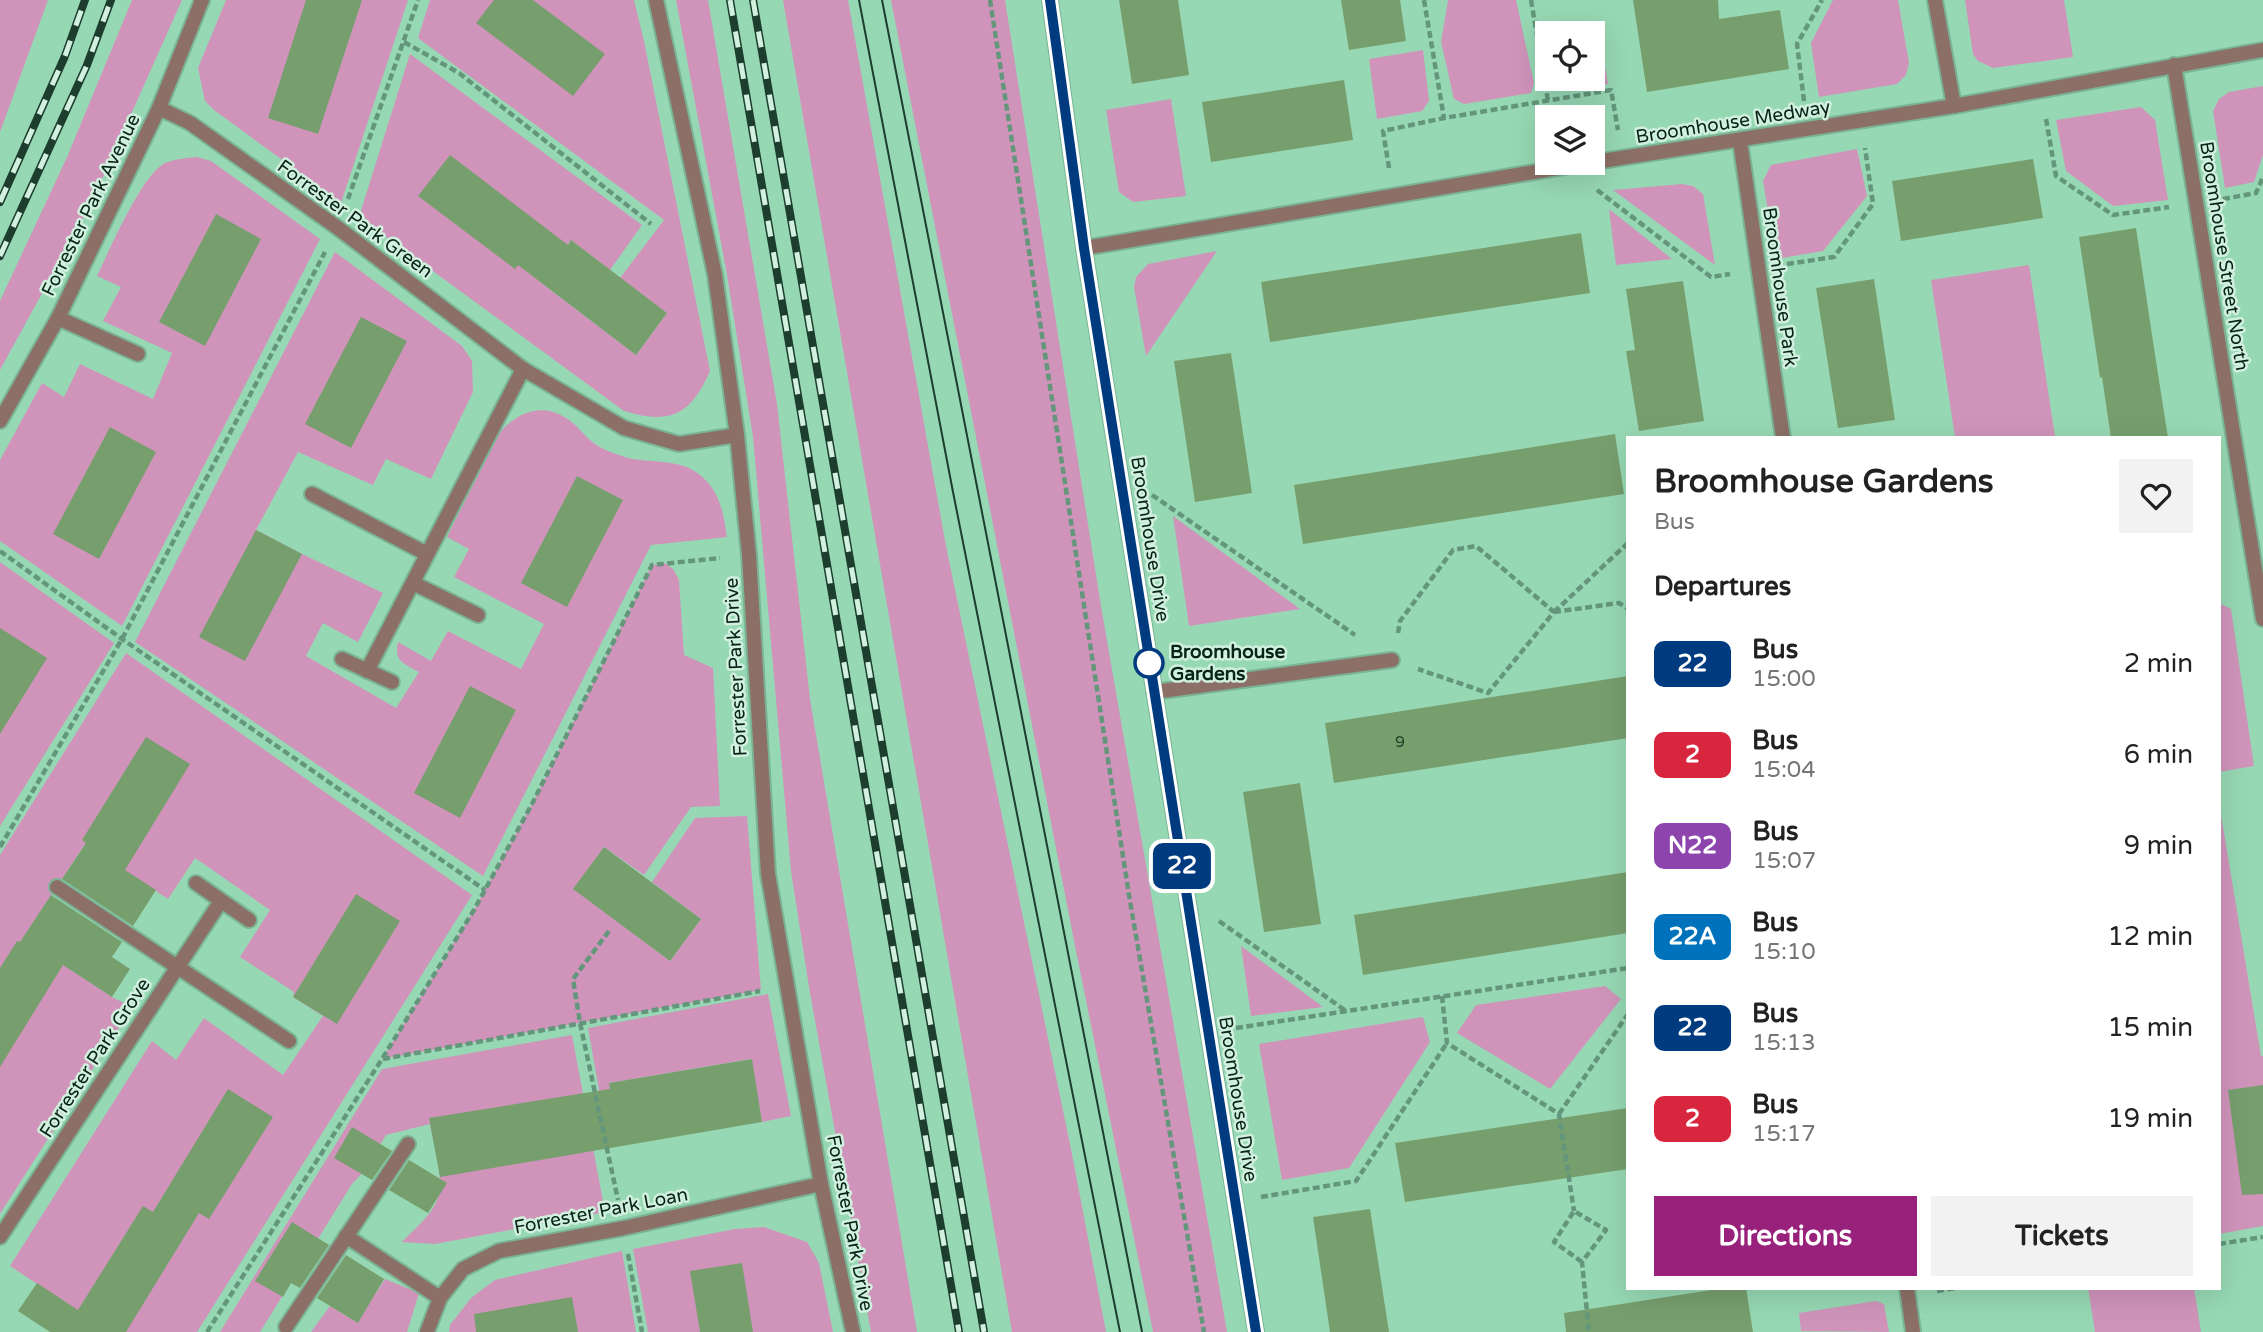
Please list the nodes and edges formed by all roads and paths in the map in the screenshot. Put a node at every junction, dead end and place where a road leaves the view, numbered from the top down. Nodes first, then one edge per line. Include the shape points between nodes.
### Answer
1 (202, 0) edge
2 (418, 0) edge
3 (656, 0) edge
4 (990, 0) edge
5 (1050, 0) edge
6 (1424, 0) edge
7 (1531, 0) edge
8 (1822, 0) edge
9 (1935, 0) edge
10 (404, 43) junction
11 (2263, 50) edge
12 (2174, 65) junction
13 (2042, 90) junction
14 (1548, 101) junction
15 (1954, 106) junction
16 (159, 108) junction
17 (1444, 118) junction
18 (1807, 130) junction
19 (1740, 141) junction
20 (1622, 158) junction
21 (2263, 177) edge
22 (1393, 196) junction
23 (2196, 204) junction
24 (652, 224) dead end
25 (338, 228) junction
26 (1084, 248) junction
27 (58, 318) junction
28 (138, 354) dead end
29 (523, 369) junction
30 (0, 421) edge
31 (737, 435) junction
32 (1783, 436) edge
33 (1120, 473) junction
34 (312, 494) dead end
35 (1626, 545) edge
36 (0, 551) edge
37 (427, 554) junction
38 (749, 555) junction
39 (413, 583) junction
40 (1626, 608) edge
41 (1554, 612) junction
42 (478, 615) dead end
43 (2263, 619) edge
44 (122, 639) junction
45 (342, 659) dead end
46 (1392, 660) junction
47 (367, 671) junction
48 (392, 682) dead end
49 (1154, 692) junction
50 (0, 847) edge
51 (196, 883) dead end
52 (57, 887) dead end
53 (485, 890) junction
54 (1187, 898) junction
55 (222, 901) junction
56 (249, 920) dead end
57 (609, 930) dead end
58 (178, 967) junction
59 (1626, 968) edge
60 (787, 984) junction
61 (1442, 996) junction
62 (1346, 1011) junction
63 (1626, 1017) edge
64 (580, 1023) junction
65 (1208, 1032) junction
66 (289, 1041) dead end
67 (1447, 1043) junction
68 (382, 1059) junction
69 (1559, 1114) junction
70 (408, 1144) dead end
71 (821, 1184) junction
72 (1235, 1202) junction
73 (1574, 1211) junction
74 (624, 1228) junction
75 (346, 1236) junction
76 (0, 1237) edge
77 (2263, 1237) edge
78 (2221, 1244) edge
79 (1582, 1262) junction
80 (1907, 1290) edge
81 (440, 1298) junction
82 (286, 1327) dead end
83 (207, 1332) edge
84 (426, 1332) edge
85 (642, 1332) edge
86 (853, 1332) edge
87 (1204, 1332) edge
88 (1256, 1332) edge
89 (1589, 1332) edge
90 (1913, 1332) edge

1 - 16 street, Forrester Park Avenue
2 - 10 path
3 - 31 street, Forrester Park Drive via 715,275
4 - 87 path via 1129,895
5 - 26 street, Broomhouse Drive
6 - 17 path
7 - 14 path
8 - 18 path via 1797,44
9 - 15 street
10 - 24 path via 458,73
10 - 25 path
11 - 12 street, Broomhouse Medway
12 - 13 street, Broomhouse Medway
12 - 23 street, Broomhouse Street North
13 - 15 street, Broomhouse Medway
13 - 23 path via 2056,176 2113,215
14 - 17 path
14 - 20 path via 1611,90
15 - 18 street, Broomhouse Medway
16 - 25 street, Forrester Park Green via 190,123
16 - 27 street, Forrester Park Avenue
17 - 22 path via 1383,131
18 - 19 street, Broomhouse Medway
19 - 20 street, Broomhouse Medway
19 - 32 street, Broomhouse Park
20 - 22 street, Broomhouse Medway
21 - 23 path via 2256,193
22 - 26 street, Broomhouse Medway
23 - 43 street, Broomhouse Street North
25 - 29 street, Forrester Park Green
25 - 44 path
26 - 33 street, Broomhouse Drive
27 - 28 street
27 - 30 street, Forrester Park Avenue
29 - 31 street, Forrester Park Green via 624,428 679,444
29 - 37 street
31 - 38 street, Forrester Park Drive
33 - 46 path
33 - 49 street, Broomhouse Drive
34 - 37 street
35 - 41 path
36 - 44 path
37 - 39 street
38 - 53 path via 652,565
38 - 60 street, Forrester Park Drive via 768,874
39 - 42 street
39 - 47 street
40 - 41 path via 1619,603
41 - 46 path via 1488,693
41 - 46 path via 1476,546 1452,550 1400,621
44 - 50 path
44 - 53 path
45 - 47 street
46 - 49 street
47 - 48 street
49 - 54 street, Broomhouse Drive
51 - 55 street
52 - 58 street
53 - 68 path
54 - 62 path
54 - 65 street, Broomhouse Drive
55 - 56 street
55 - 58 street, Forrester Park Grove
57 - 64 path via 573,979
58 - 66 street
58 - 76 street, Forrester Park Grove
59 - 61 path
60 - 64 path
60 - 71 street, Forrester Park Drive
61 - 62 path
61 - 67 path
62 - 65 path
63 - 69 path
64 - 68 path
64 - 74 path
65 - 72 street, Broomhouse Drive
67 - 69 path
67 - 72 path via 1356,1181
68 - 83 path
69 - 73 path
70 - 75 street
71 - 74 street, Forrester Park Loan
71 - 86 street, Forrester Park Drive
72 - 88 street, Broomhouse Drive
73 - 79 path via 1554,1242
73 - 79 path via 1606,1230
74 - 81 street, Forrester Park Loan via 499,1251 463,1269
74 - 85 path
75 - 81 street
75 - 82 street
77 - 78 path
79 - 89 path
80 - 90 street
81 - 84 street, Forrester Park Loan

